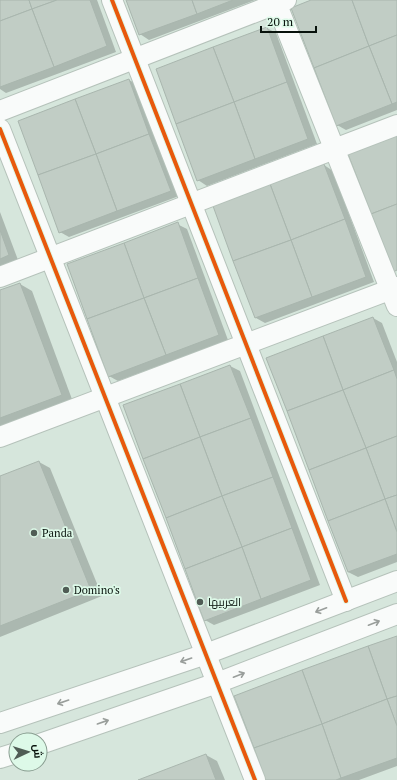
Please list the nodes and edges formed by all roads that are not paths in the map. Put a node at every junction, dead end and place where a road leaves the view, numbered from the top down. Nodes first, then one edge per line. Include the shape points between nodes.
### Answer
1 (112, 0) edge
2 (279, 1) edge
3 (134, 59) junction
4 (0, 111) edge
5 (397, 125) edge
6 (0, 129) edge
7 (334, 149) junction
8 (191, 204) junction
9 (50, 258) junction
10 (0, 277) edge
11 (395, 294) edge
12 (246, 344) junction
13 (105, 397) junction
14 (0, 437) edge
15 (397, 581) edge
16 (346, 601) junction
17 (397, 614) edge
18 (206, 654) junction
19 (217, 683) junction
20 (0, 723) edge
21 (48, 741) edge
22 (256, 780) edge

1 - 3 street
2 - 3 street
2 - 7 street
3 - 4 street
3 - 8 street
5 - 7 street
6 - 9 street
7 - 8 street
7 - 11 street
8 - 9 street
8 - 12 street
9 - 10 street
9 - 13 street
11 - 12 street
12 - 13 street
12 - 16 street
13 - 14 street
13 - 18 street
15 - 16 street
16 -> 18 street
19 -> 17 street
18 - 19 street
18 -> 20 street
21 -> 19 street
19 - 22 street

